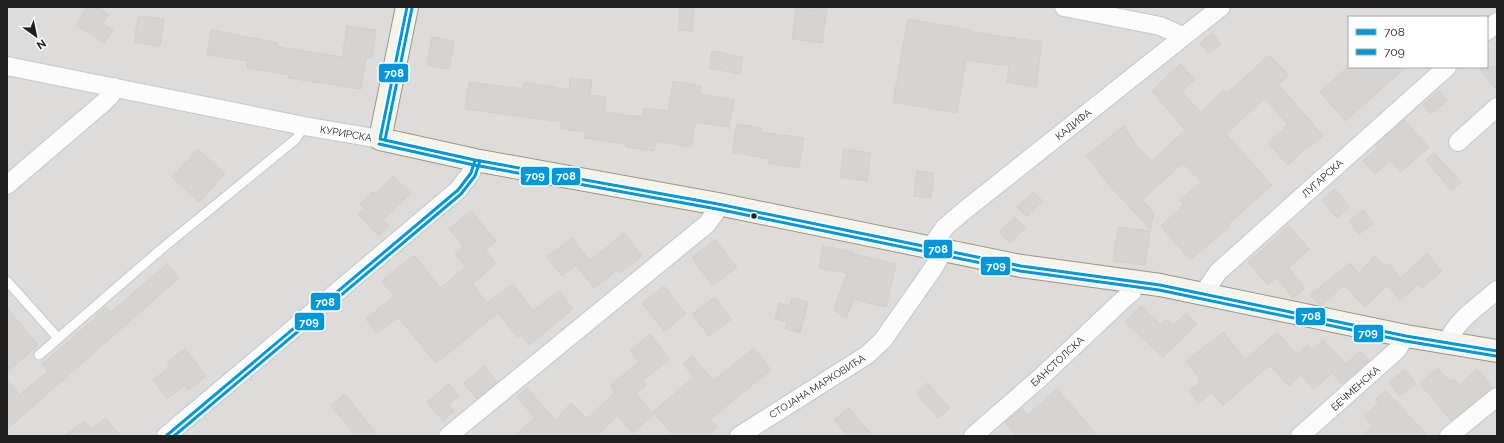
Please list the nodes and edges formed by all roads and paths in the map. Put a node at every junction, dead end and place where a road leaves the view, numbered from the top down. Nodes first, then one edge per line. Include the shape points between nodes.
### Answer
1 (407, 7) edge
2 (1064, 7) edge
3 (1221, 7) edge
4 (1497, 22) edge
5 (1488, 30) edge
6 (1183, 36) junction
7 (7, 66) edge
8 (1446, 68) edge
9 (114, 87) junction
10 (1497, 107) edge
11 (304, 126) junction
12 (380, 139) junction
13 (1458, 142) dead end
14 (475, 160) junction
15 (7, 185) edge
16 (718, 204) junction
17 (937, 248) junction
18 (7, 281) edge
19 (1134, 281) junction
20 (1497, 290) edge
21 (1203, 294) junction
22 (1406, 336) junction
23 (58, 338) junction
24 (1447, 343) junction
25 (1497, 351) edge
26 (39, 355) dead end
27 (1497, 397) edge
28 (166, 436) edge
29 (448, 436) edge
30 (739, 436) edge
31 (973, 436) edge
32 (1300, 436) edge
33 (1448, 436) edge

1 - 12 street
2 - 6 street via 1160,26
3 - 6 street, КАДИФА
4 - 5 street
6 - 17 street, КАДИФА via 945,227
7 - 9 street, КУРИРСКА
8 - 21 street, ЛУГАРСКА via 1218,272
9 - 11 street, КУРИРСКА
9 - 15 street via 111,95 103,103
10 - 13 street
11 - 12 street, КУРИРСКА
11 - 23 lane via 296,138
12 - 14 street, КУРИРСКА
14 - 16 street, КУРИРСКА
14 - 28 street via 471,174 458,190
16 - 17 street, КУРИРСКА
16 - 29 street via 707,224
17 - 19 street, КУРИРСКА via 1043,270
17 - 30 street, СТОЈАНА МАРКОВИЋА via 932,270 882,340 867,355
18 - 23 lane
19 - 21 street, КУРИРСКА
19 - 31 street, БАНСТОЛСКА via 1132,292 1128,296
20 - 24 street via 1458,324 1451,332
21 - 22 street, КУРИРСКА
22 - 24 street, КУРИРСКА
22 - 32 street, БЕЧМЕНСКА via 1397,350
23 - 26 lane
24 - 25 street, КУРИРСКА
27 - 33 street

